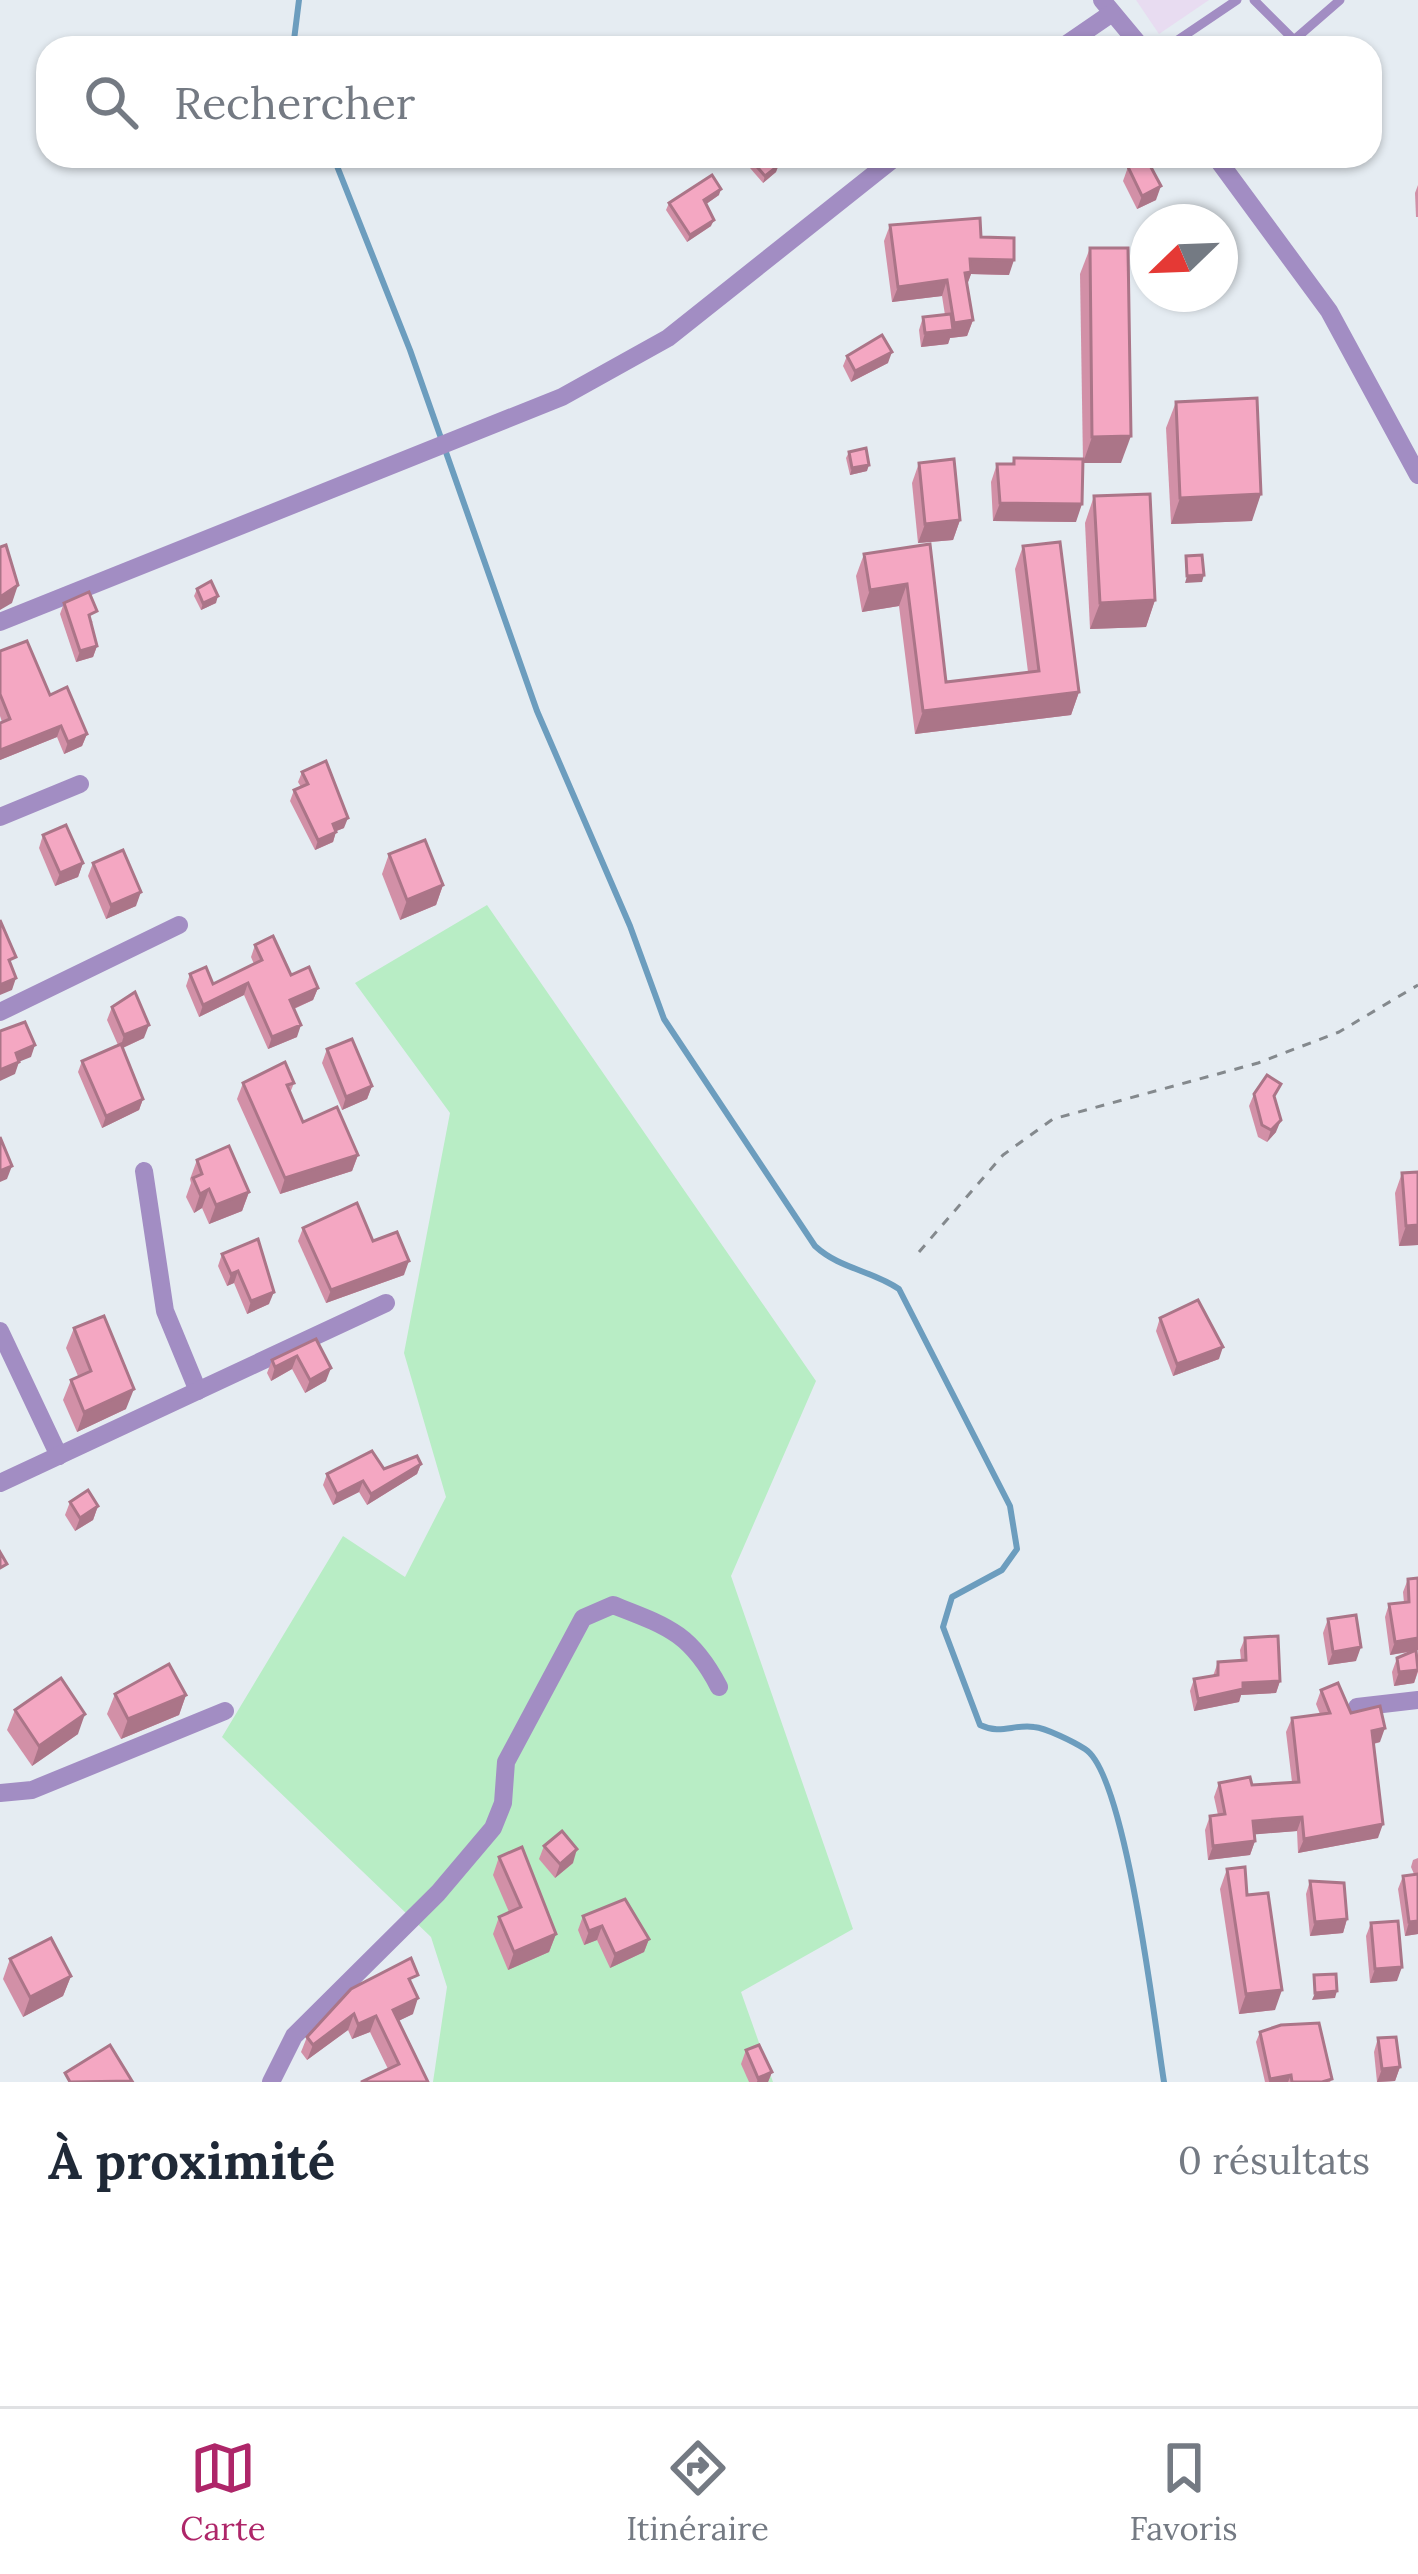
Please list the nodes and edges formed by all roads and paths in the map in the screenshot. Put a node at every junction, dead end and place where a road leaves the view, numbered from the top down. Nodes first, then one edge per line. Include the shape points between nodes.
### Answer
1 (1237, 0) edge
2 (1254, 0) edge
3 (1340, 0) edge
4 (1107, 6) edge
5 (1074, 36) edge
6 (1132, 36) edge
7 (1184, 36) edge
8 (1290, 36) edge
9 (1299, 36) edge
10 (882, 168) edge
11 (1223, 168) edge
12 (1418, 475) edge
13 (0, 622) edge
14 (80, 784) dead end
15 (0, 817) edge
16 (179, 926) dead end
17 (1418, 985) edge
18 (0, 1012) edge
19 (144, 1171) dead end
20 (920, 1252) dead end
21 (386, 1303) dead end
22 (0, 1331) edge
23 (198, 1391) junction
24 (58, 1456) junction
25 (0, 1483) edge
26 (719, 1687) dead end
27 (1418, 1700) edge
28 (1357, 1707) edge
29 (225, 1711) dead end
30 (0, 1792) edge
31 (271, 2082) edge

1 - 7 lane
2 - 8 lane
3 - 9 lane
4 - 5 street
4 - 6 street
10 - 13 street via 668,338 562,397
11 - 12 street via 1329,311
14 - 15 street
16 - 18 street
17 - 20 path via 1339,1032 1258,1063 1052,1119 1004,1155
19 - 23 street via 165,1311
21 - 23 street
22 - 24 street
23 - 24 street
24 - 25 street
26 - 31 street via 701,1653 672,1628 613,1605 583,1618 506,1762 493,1828 294,2036
27 - 28 street
29 - 30 street via 32,1790

